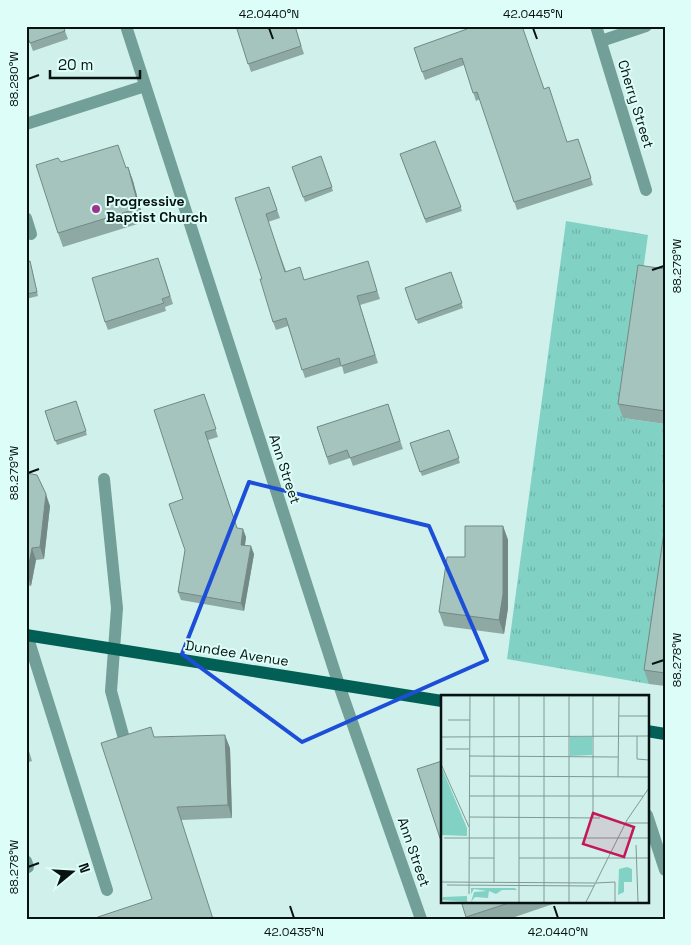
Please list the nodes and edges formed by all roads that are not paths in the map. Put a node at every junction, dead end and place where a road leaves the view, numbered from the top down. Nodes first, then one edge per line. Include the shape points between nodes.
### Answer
1 (126, 26) edge
2 (596, 26) edge
3 (646, 26) edge
4 (601, 41) junction
5 (145, 86) junction
6 (26, 124) edge
7 (646, 190) dead end
8 (26, 218) edge
9 (31, 234) dead end
10 (104, 478) dead end
11 (27, 635) edge
12 (115, 648) junction
13 (339, 685) junction
14 (441, 701) edge
15 (648, 731) edge
16 (665, 734) edge
17 (123, 735) edge
18 (648, 818) edge
19 (665, 870) edge
20 (107, 890) dead end
21 (421, 919) edge

1 - 5 street, Ann Street
2 - 4 street, Cherry Street
3 - 4 street
4 - 7 street, Cherry Street
5 - 6 street
5 - 13 street, Ann Street
8 - 9 street
10 - 12 street via 117,608
11 - 12 main road, Dundee Avenue
11 - 20 street
12 - 13 main road, Dundee Avenue
12 - 17 street via 111,691
13 - 14 main road, Dundee Avenue
13 - 21 street, Ann Street
15 - 16 main road
18 - 19 street

